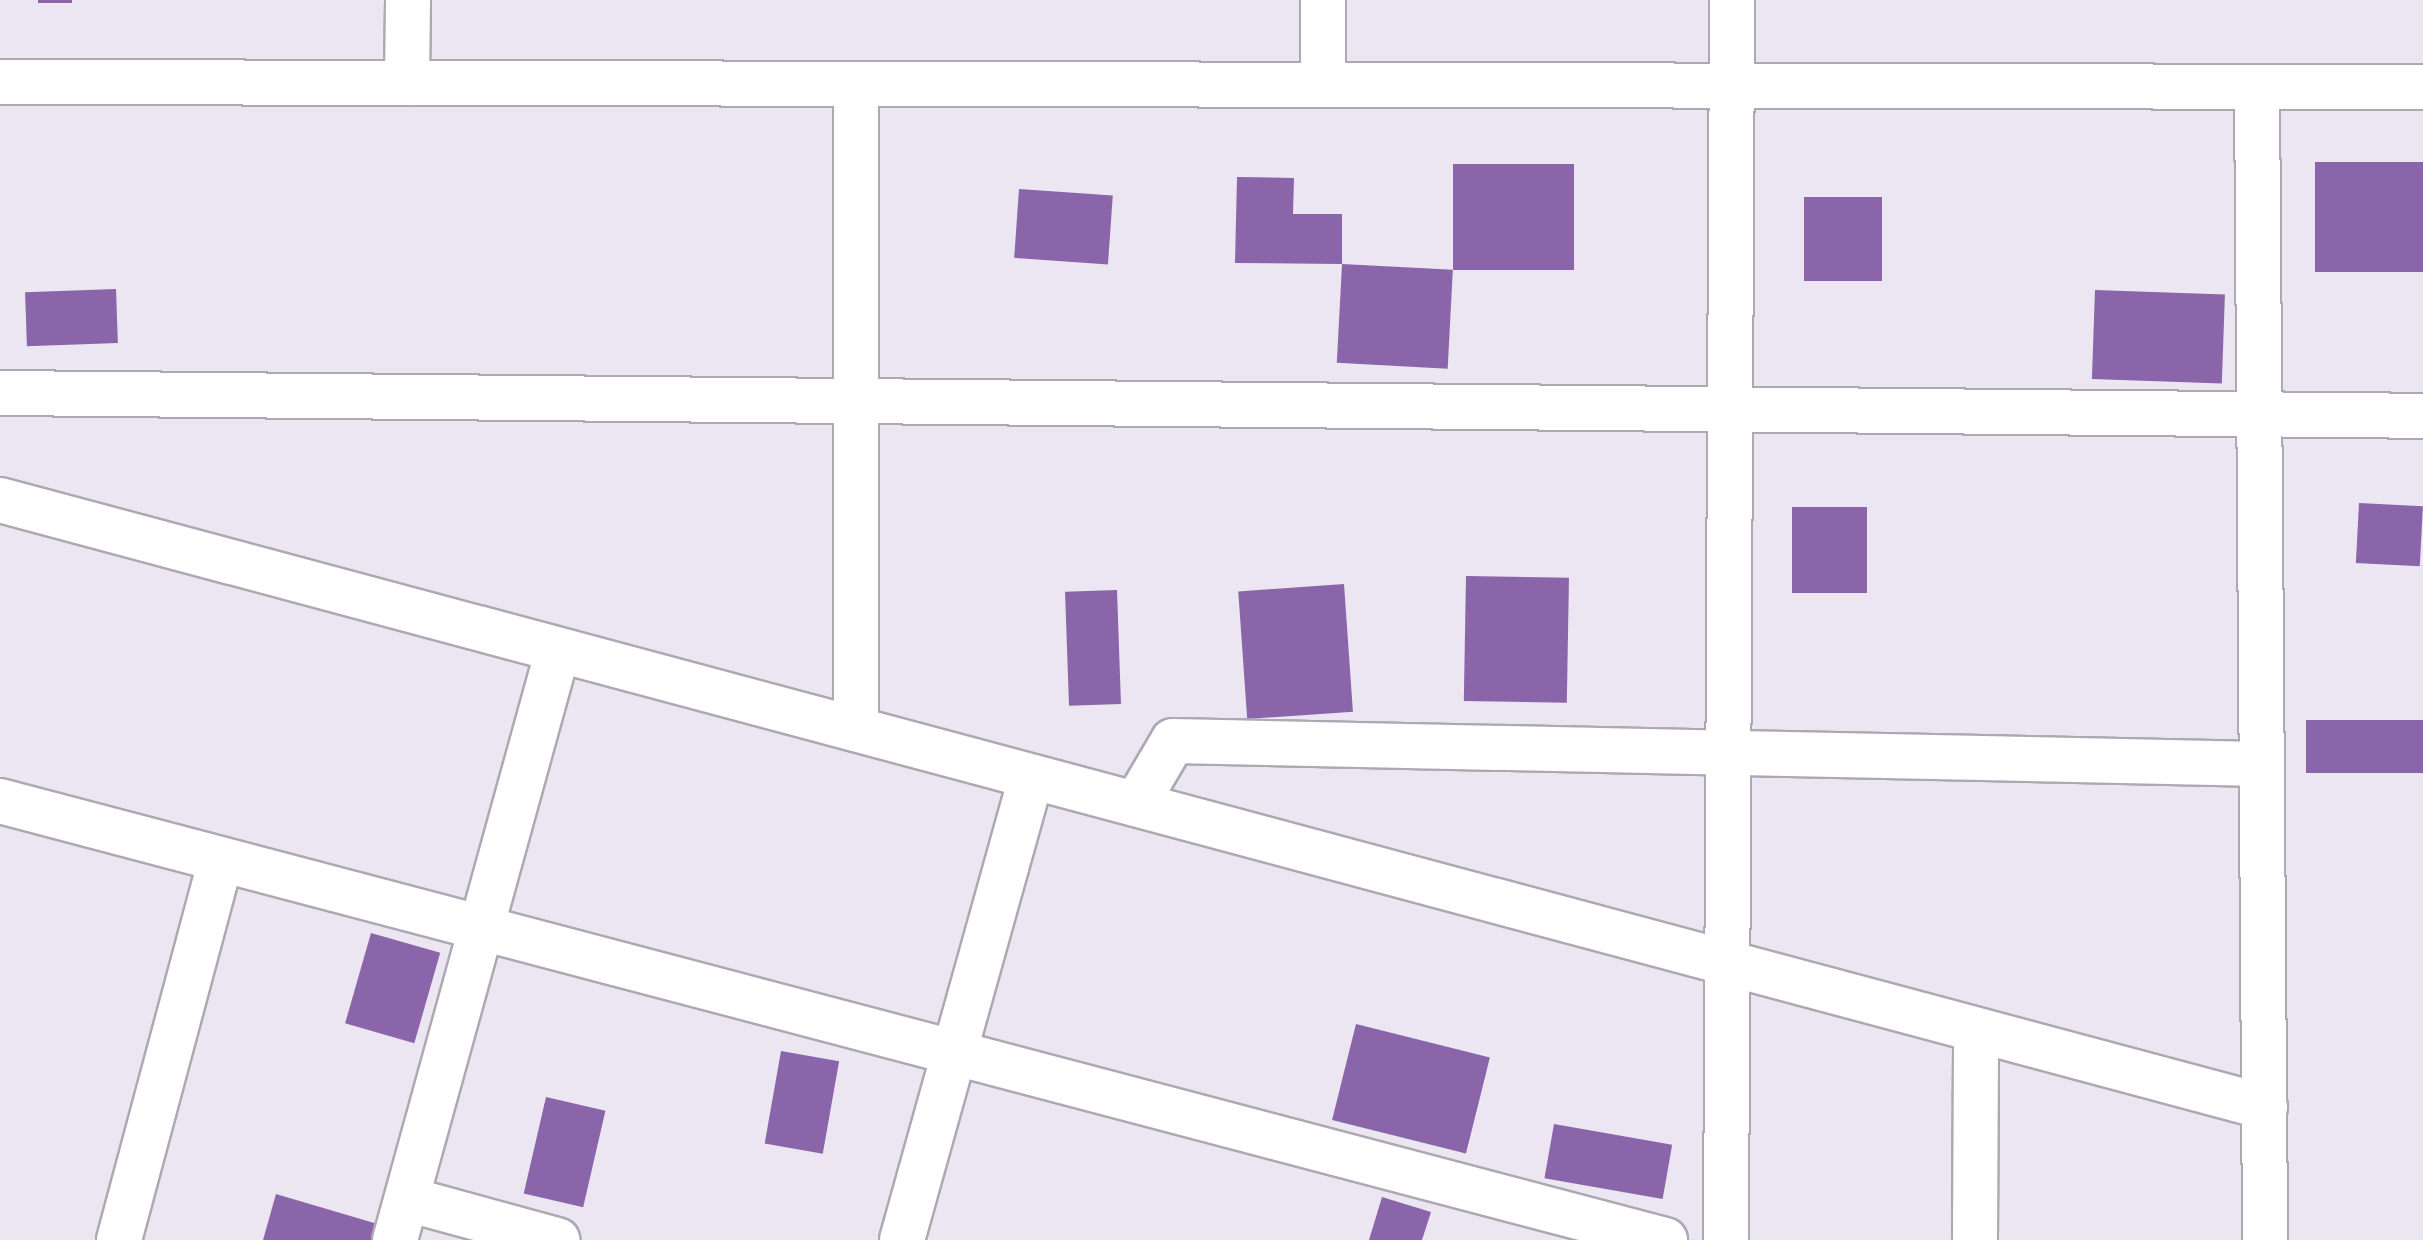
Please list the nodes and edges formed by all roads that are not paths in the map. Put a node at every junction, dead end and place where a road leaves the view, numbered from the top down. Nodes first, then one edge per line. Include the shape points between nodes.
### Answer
1 (408, 0) edge
2 (1323, 0) edge
3 (1732, 0) edge
4 (0, 82) edge
5 (407, 83) junction
6 (856, 84) junction
7 (1323, 85) junction
8 (1732, 86) junction
9 (2257, 87) junction
10 (2423, 87) edge
11 (0, 393) edge
12 (856, 401) junction
13 (1730, 409) junction
14 (2260, 415) junction
15 (2423, 416) edge
16 (0, 500) edge
17 (558, 650) junction
18 (856, 729) junction
19 (1730, 752) junction
20 (2262, 764) junction
21 (1031, 777) junction
22 (0, 801) edge
23 (1136, 804) junction
24 (221, 859) junction
25 (482, 928) junction
26 (1729, 963) junction
27 (1976, 1030) junction
28 (954, 1053) junction
29 (2265, 1107) junction
30 (401, 1220) edge
31 (119, 1240) edge
32 (557, 1240) edge
33 (902, 1240) edge
34 (1665, 1240) edge
35 (1726, 1240) edge
36 (1975, 1240) edge
37 (2265, 1240) edge

1 - 5 street
2 - 7 street
3 - 8 street
4 - 5 street
5 - 6 street
6 - 7 street
6 - 12 street
7 - 8 street
8 - 9 street
8 - 13 street
9 - 10 street
9 - 14 street
11 - 12 street
12 - 13 street
12 - 18 street
13 - 14 street
13 - 19 street
14 - 15 street
14 - 20 street
16 - 17 street
17 - 18 street
17 - 25 street
18 - 21 street
19 - 20 street
19 - 23 street via 1173,741
19 - 26 street
20 - 29 street
21 - 23 street
21 - 28 street
22 - 24 street
23 - 26 street
24 - 25 street
24 - 31 street
25 - 28 street
25 - 30 street
26 - 27 street
26 - 35 street
27 - 29 street
27 - 36 street
28 - 33 street
28 - 34 street
29 - 37 street
30 - 32 street

